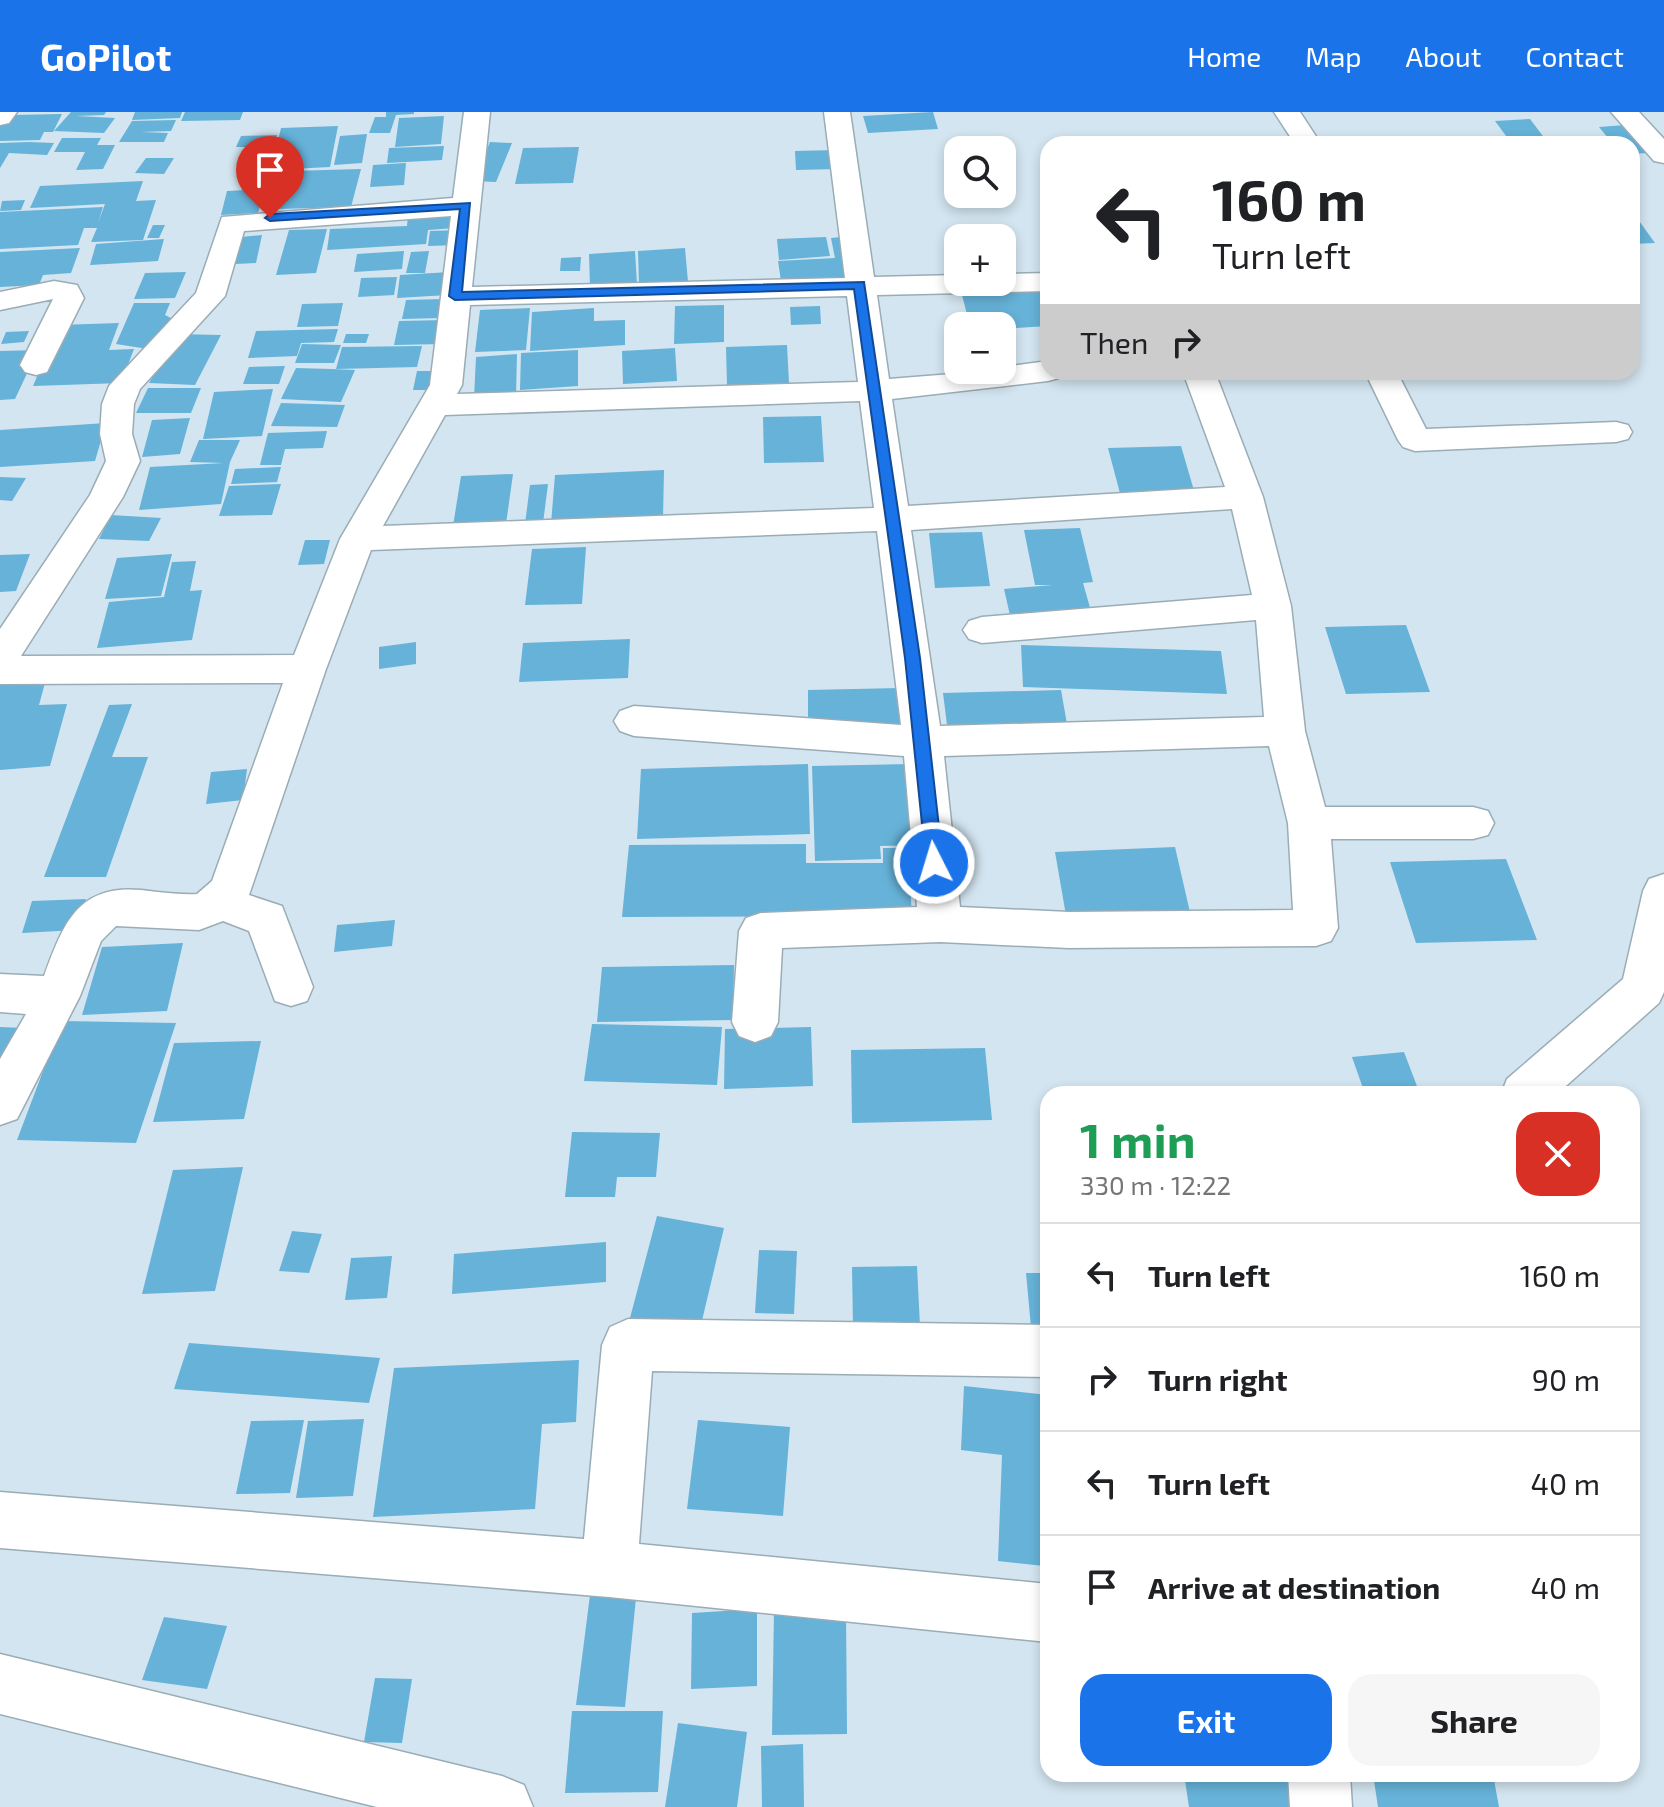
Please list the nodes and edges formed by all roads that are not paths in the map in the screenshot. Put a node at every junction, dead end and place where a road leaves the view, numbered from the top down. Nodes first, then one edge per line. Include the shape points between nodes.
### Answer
1 (4, 112) edge
2 (477, 112) edge
3 (837, 112) edge
4 (1287, 112) edge
5 (1624, 112) edge
6 (0, 117) edge
7 (1303, 136) edge
8 (1664, 155) edge
9 (466, 206) junction
10 (1040, 282) edge
11 (859, 285) junction
12 (455, 296) junction
13 (0, 301) edge
14 (36, 365) dead end
15 (1040, 372) edge
16 (1202, 380) edge
17 (1385, 380) edge
18 (875, 391) junction
19 (435, 405) junction
20 (1616, 432) dead end
21 (1246, 497) junction
22 (894, 519) junction
23 (358, 539) junction
24 (1273, 606) junction
25 (982, 630) dead end
26 (0, 658) edge
27 (307, 669) junction
28 (0, 670) edge
29 (634, 721) dead end
30 (1285, 731) junction
31 (923, 742) junction
32 (1309, 823) junction
33 (1473, 823) dead end
34 (1664, 891) edge
35 (222, 903) junction
36 (940, 924) junction
37 (291, 987) dead end
38 (0, 993) edge
39 (58, 996) junction
40 (755, 1022) dead end
41 (1533, 1086) edge
42 (0, 1104) edge
43 (1040, 1351) edge
44 (0, 1520) edge
45 (609, 1569) junction
46 (1040, 1612) edge
47 (0, 1684) edge
48 (1319, 1782) edge
49 (502, 1807) edge
50 (1321, 1807) edge

1 - 6 street
2 - 9 street
3 - 11 street
4 - 7 street
5 - 8 street
9 - 12 street
9 - 26 street via 232,223 210,296 125,386 116,434 123,461
10 - 11 street
11 - 12 street
11 - 18 street
12 - 19 street via 446,385
13 - 14 street via 66,291 69,298
15 - 18 street
16 - 21 street
17 - 20 street via 1415,440
18 - 19 street
18 - 22 street
19 - 23 street
21 - 22 street
21 - 24 street
22 - 23 street
22 - 31 street
23 - 27 street
24 - 25 street
24 - 30 street
27 - 28 street
27 - 35 street
29 - 31 street
30 - 31 street
30 - 32 street
31 - 36 street
32 - 33 street
32 - 36 street via 1316,928 1069,930
34 - 41 street via 1643,989
35 - 37 street via 267,919
35 - 39 street via 206,913 111,908 90,922
36 - 40 street via 761,931
38 - 39 street
39 - 42 street
43 - 45 street via 628,1345
44 - 45 street
45 - 46 street
47 - 49 street
48 - 50 street

